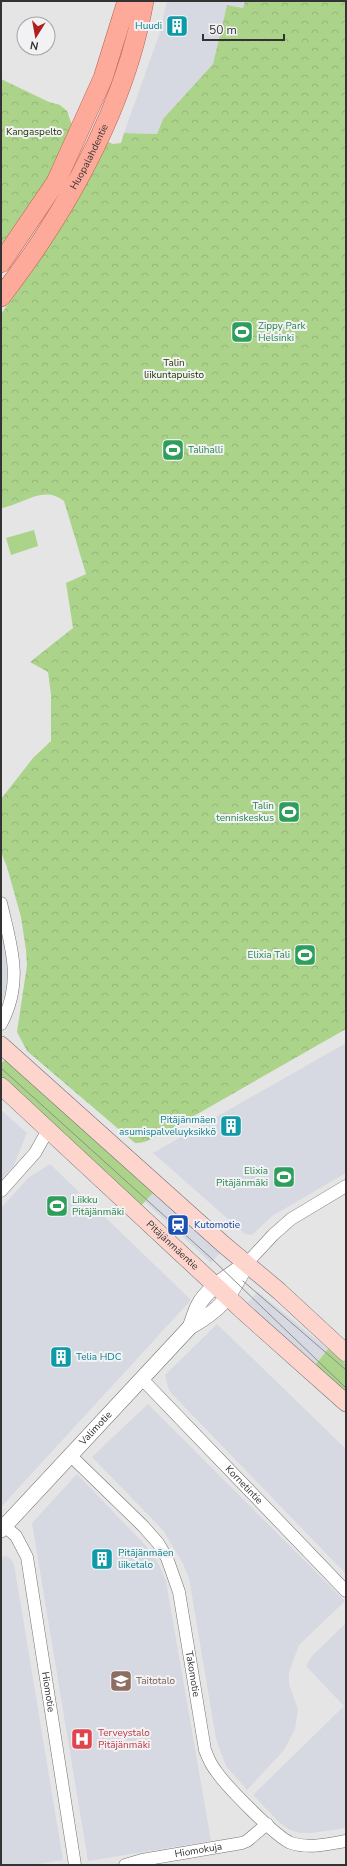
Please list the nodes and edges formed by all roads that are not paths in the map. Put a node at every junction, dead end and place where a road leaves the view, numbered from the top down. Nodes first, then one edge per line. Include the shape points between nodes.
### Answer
1 (127, 1) edge
2 (144, 1) edge
3 (1, 263) edge
4 (1, 297) edge
5 (1, 903) edge
6 (1, 1024) edge
7 (1, 1045) edge
8 (1, 1086) edge
9 (53, 1135) junction
10 (346, 1186) edge
11 (1, 1191) edge
12 (247, 1263) junction
13 (216, 1286) junction
14 (229, 1298) junction
15 (190, 1327) junction
16 (346, 1353) edge
17 (142, 1379) junction
18 (346, 1403) edge
19 (70, 1454) junction
20 (2, 1526) edge
21 (346, 1591) edge
22 (267, 1824) junction
23 (346, 1841) edge
24 (75, 1865) edge
25 (125, 1865) edge

1 - 3 main road, Huopalahdentie via 103,78 56,182
2 - 4 main road, Huopalahdentie via 122,84 96,145 44,237
5 - 6 street via 15,971 12,996
7 - 12 main road
8 - 9 main road, Pitäjänmäentie
9 - 11 street
9 - 13 main road, Pitäjänmäentie
10 - 12 street via 291,1219
12 - 13 street, Valimotie
12 - 14 street, Valimotie
12 - 16 main road
13 - 14 main road, Pitäjänmäentie
13 - 15 street, Valimotie via 198,1305
14 - 15 street, Valimotie via 210,1316
14 - 18 main road, Pitäjänmäentie
15 - 17 street, Valimotie
17 - 19 street, Valimotie
17 - 21 street, Kornetintie
19 - 20 street, Valimotie
19 - 22 street, Takomotie via 143,1526 167,1558 179,1592 207,1756 216,1772
20 - 24 street, Hiomotie via 16,1536 27,1557
22 - 23 street, Takomotie via 286,1841 299,1845 317,1846
22 - 25 street, Hiomokuja via 242,1843

